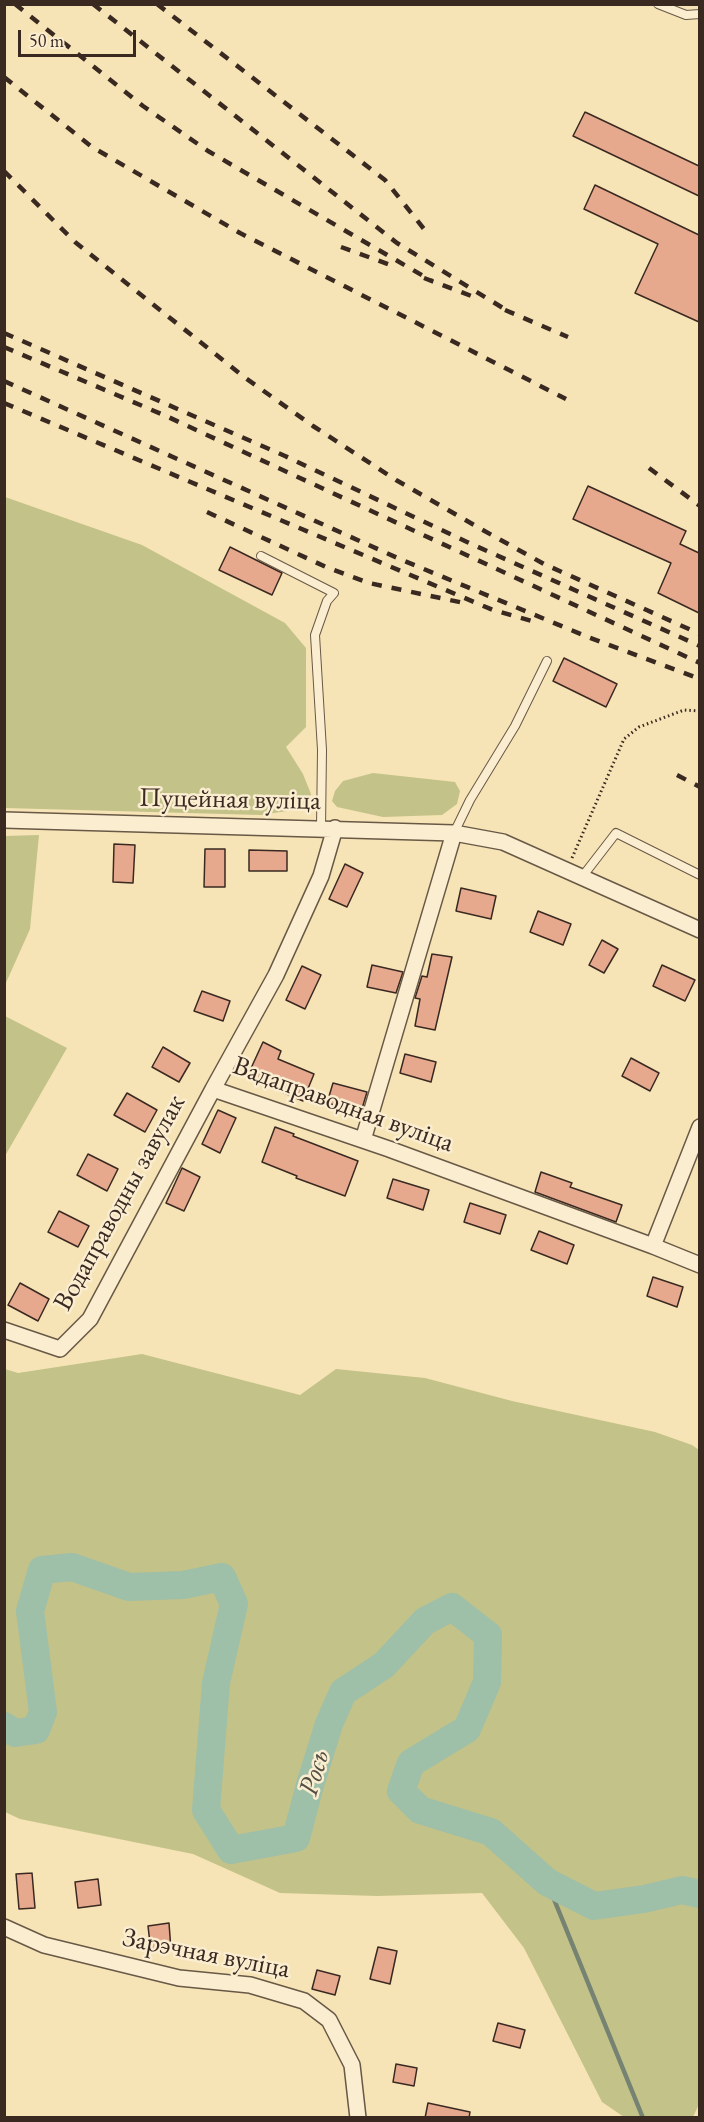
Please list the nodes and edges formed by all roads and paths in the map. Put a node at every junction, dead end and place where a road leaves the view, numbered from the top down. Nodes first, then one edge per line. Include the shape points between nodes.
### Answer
1 (658, 4) edge
2 (699, 14) edge
3 (261, 556) dead end
4 (547, 661) dead end
5 (699, 711) edge
6 (4, 820) edge
7 (328, 828) junction
8 (454, 833) junction
9 (567, 871) junction
10 (699, 875) edge
11 (582, 877) junction
12 (699, 930) edge
13 (213, 1089) junction
14 (699, 1127) edge
15 (363, 1140) junction
16 (653, 1246) junction
17 (699, 1265) edge
18 (4, 1330) edge
19 (4, 1928) edge
20 (358, 2118) edge

1 - 2 lane via 686,15
3 - 7 lane via 334,593 327,601 315,635
4 - 8 lane
5 - 9 path via 684,710 639,727 624,739
6 - 7 street, Пуцейная вуліца
7 - 8 street, Пуцейная вуліца
7 - 13 street, Вадаправодная вуліца via 321,876 280,965
8 - 9 street, Пуцейная вуліца via 503,842
8 - 15 street
9 - 11 street, Пуцейная вуліца
10 - 11 lane via 616,833
11 - 12 street, Пуцейная вуліца
13 - 15 street, Вадаправодная вуліца
13 - 18 street, Водаправодны завулак via 90,1319 60,1349
14 - 16 street
15 - 16 street, Вадаправодная вуліца
16 - 17 street, Вадаправодная вуліца
19 - 20 street, Зарэчная вуліца via 44,1945 167,1976 250,1985 304,2001 329,2020 352,2065

